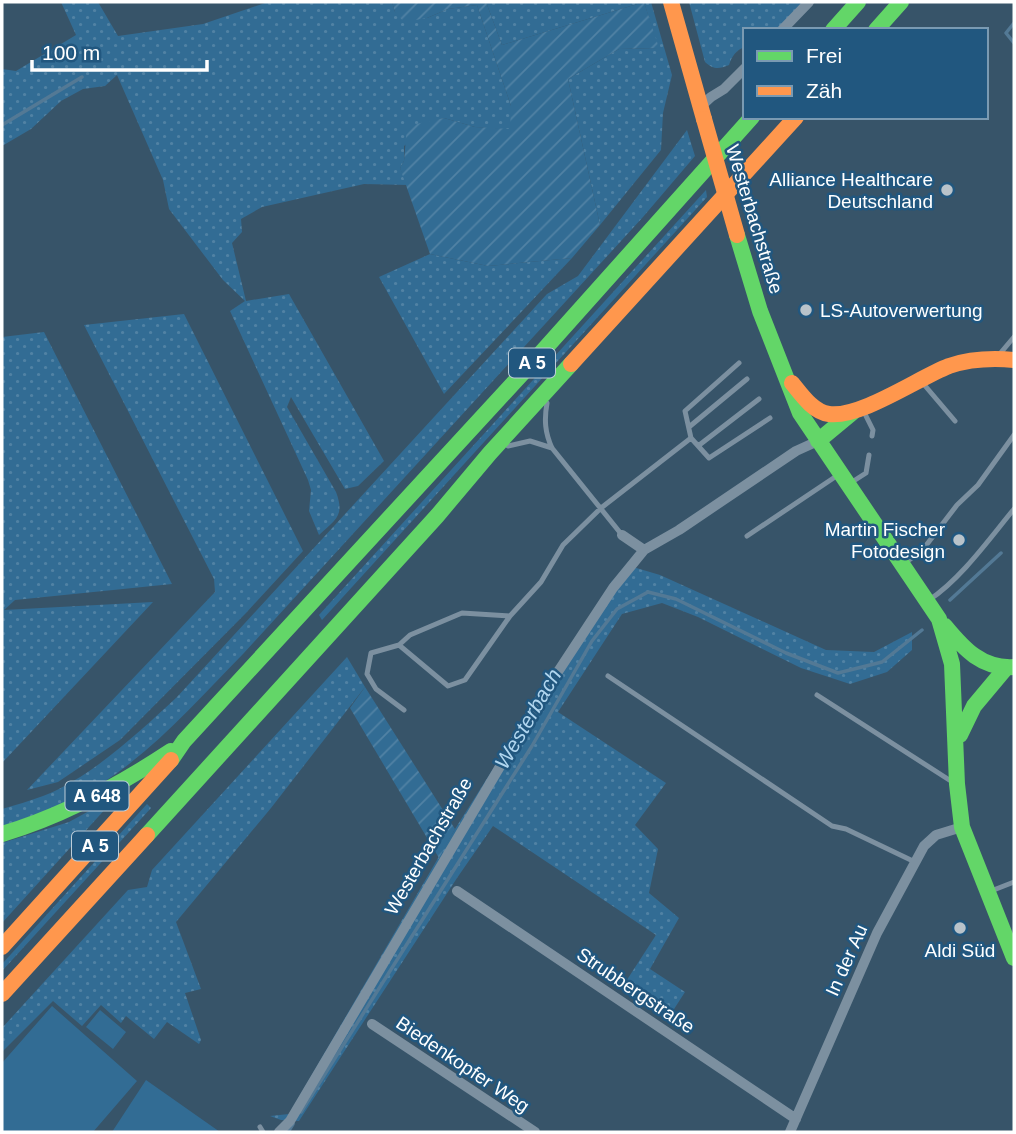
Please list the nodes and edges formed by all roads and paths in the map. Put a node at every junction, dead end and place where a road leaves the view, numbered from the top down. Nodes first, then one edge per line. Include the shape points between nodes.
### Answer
1 (671, 2) edge
2 (809, 2) edge
3 (858, 2) edge
4 (901, 2) edge
5 (784, 28) edge
6 (835, 28) edge
7 (878, 28) edge
8 (743, 70) edge
9 (702, 113) junction
10 (750, 119) edge
11 (794, 119) edge
12 (1014, 337) edge
13 (996, 358) junction
14 (1014, 360) edge
15 (739, 363) dead end
16 (786, 376) junction
17 (747, 379) dead end
18 (919, 379) junction
19 (556, 381) junction
20 (759, 399) dead end
21 (858, 410) junction
22 (770, 418) dead end
23 (955, 421) dead end
24 (689, 427) junction
25 (1014, 435) edge
26 (872, 436) dead end
27 (691, 438) junction
28 (818, 441) junction
29 (698, 446) junction
30 (552, 448) junction
31 (490, 453) junction
32 (869, 455) dead end
33 (845, 479) junction
34 (601, 508) junction
35 (1014, 509) edge
36 (622, 535) joint
37 (747, 536) dead end
38 (644, 550) junction
39 (902, 565) junction
40 (927, 602) junction
41 (510, 616) junction
42 (939, 619) junction
43 (400, 645) junction
44 (1009, 668) edge
45 (608, 676) dead end
46 (817, 695) dead end
47 (404, 710) dead end
48 (184, 741) junction
49 (957, 744) junction
50 (957, 784) junction
51 (962, 827) junction
52 (2, 834) edge
53 (915, 862) junction
54 (1014, 882) edge
55 (457, 891) dead end
56 (987, 893) junction
57 (2, 947) edge
58 (1014, 958) edge
59 (2, 993) edge
60 (372, 1024) dead end
61 (796, 1119) junction
62 (279, 1132) edge
63 (535, 1132) edge
64 (790, 1132) edge

1 - 9 main road, Westerbachstraße
2 - 5 street
3 - 6 main road
4 - 7 main road
8 - 9 street via 711,97
9 - 16 main road, Westerbachstraße, bridge via 760,311
10 - 48 main road, A 5
11 - 19 main road, A 5
12 - 13 lane
13 - 14 main road
13 - 18 main road via 951,365
15 - 24 lane via 685,411
16 - 21 main road via 824,413
16 - 28 main road, Westerbachstraße via 800,413
17 - 24 lane
18 - 21 main road
18 - 23 lane
19 - 30 lane via 544,416
19 - 31 main road, A 5
20 - 29 lane
21 - 26 lane via 873,430
21 - 28 main road
22 - 29 lane via 709,458
24 - 27 lane
25 - 39 lane via 922,552
27 - 29 lane
27 - 34 lane
28 - 33 main road, Westerbachstraße
28 - 38 street, Westerbachstraße
30 - 31 lane via 530,441
30 - 34 lane
31 - 59 main road, A 5
32 - 33 lane via 866,473
33 - 37 lane
33 - 39 main road, Westerbachstraße
34 - 36 lane
34 - 41 lane via 563,545 541,582
35 - 40 lane via 967,565
36 - 38 street
38 - 62 street, Westerbachstraße via 613,588 540,699 290,1121
39 - 40 main road, Westerbachstraße
40 - 42 main road, Westerbachstraße
41 - 43 lane via 462,613 410,635
41 - 43 lane via 465,680 448,686
42 - 44 main road via 979,661
42 - 49 main road, Westerbachstraße via 952,664
43 - 47 lane via 371,653 367,674 376,689
44 - 49 main road, Westerbachstraße via 967,716
45 - 53 lane via 832,826
46 - 50 lane
48 - 52 main road, A 648 via 63,814
48 - 57 main road, A 5 via 162,772
49 - 50 main road, Westerbachstraße
50 - 51 main road, Westerbachstraße
51 - 53 street, In der Au via 929,839
51 - 56 main road, Westerbachstraße
53 - 61 street, In der Au via 877,933
54 - 56 lane
55 - 61 street, Strubbergstraße
56 - 58 main road, Westerbachstraße
60 - 63 street, Biedenkopfer Weg
61 - 64 street, In der Au

